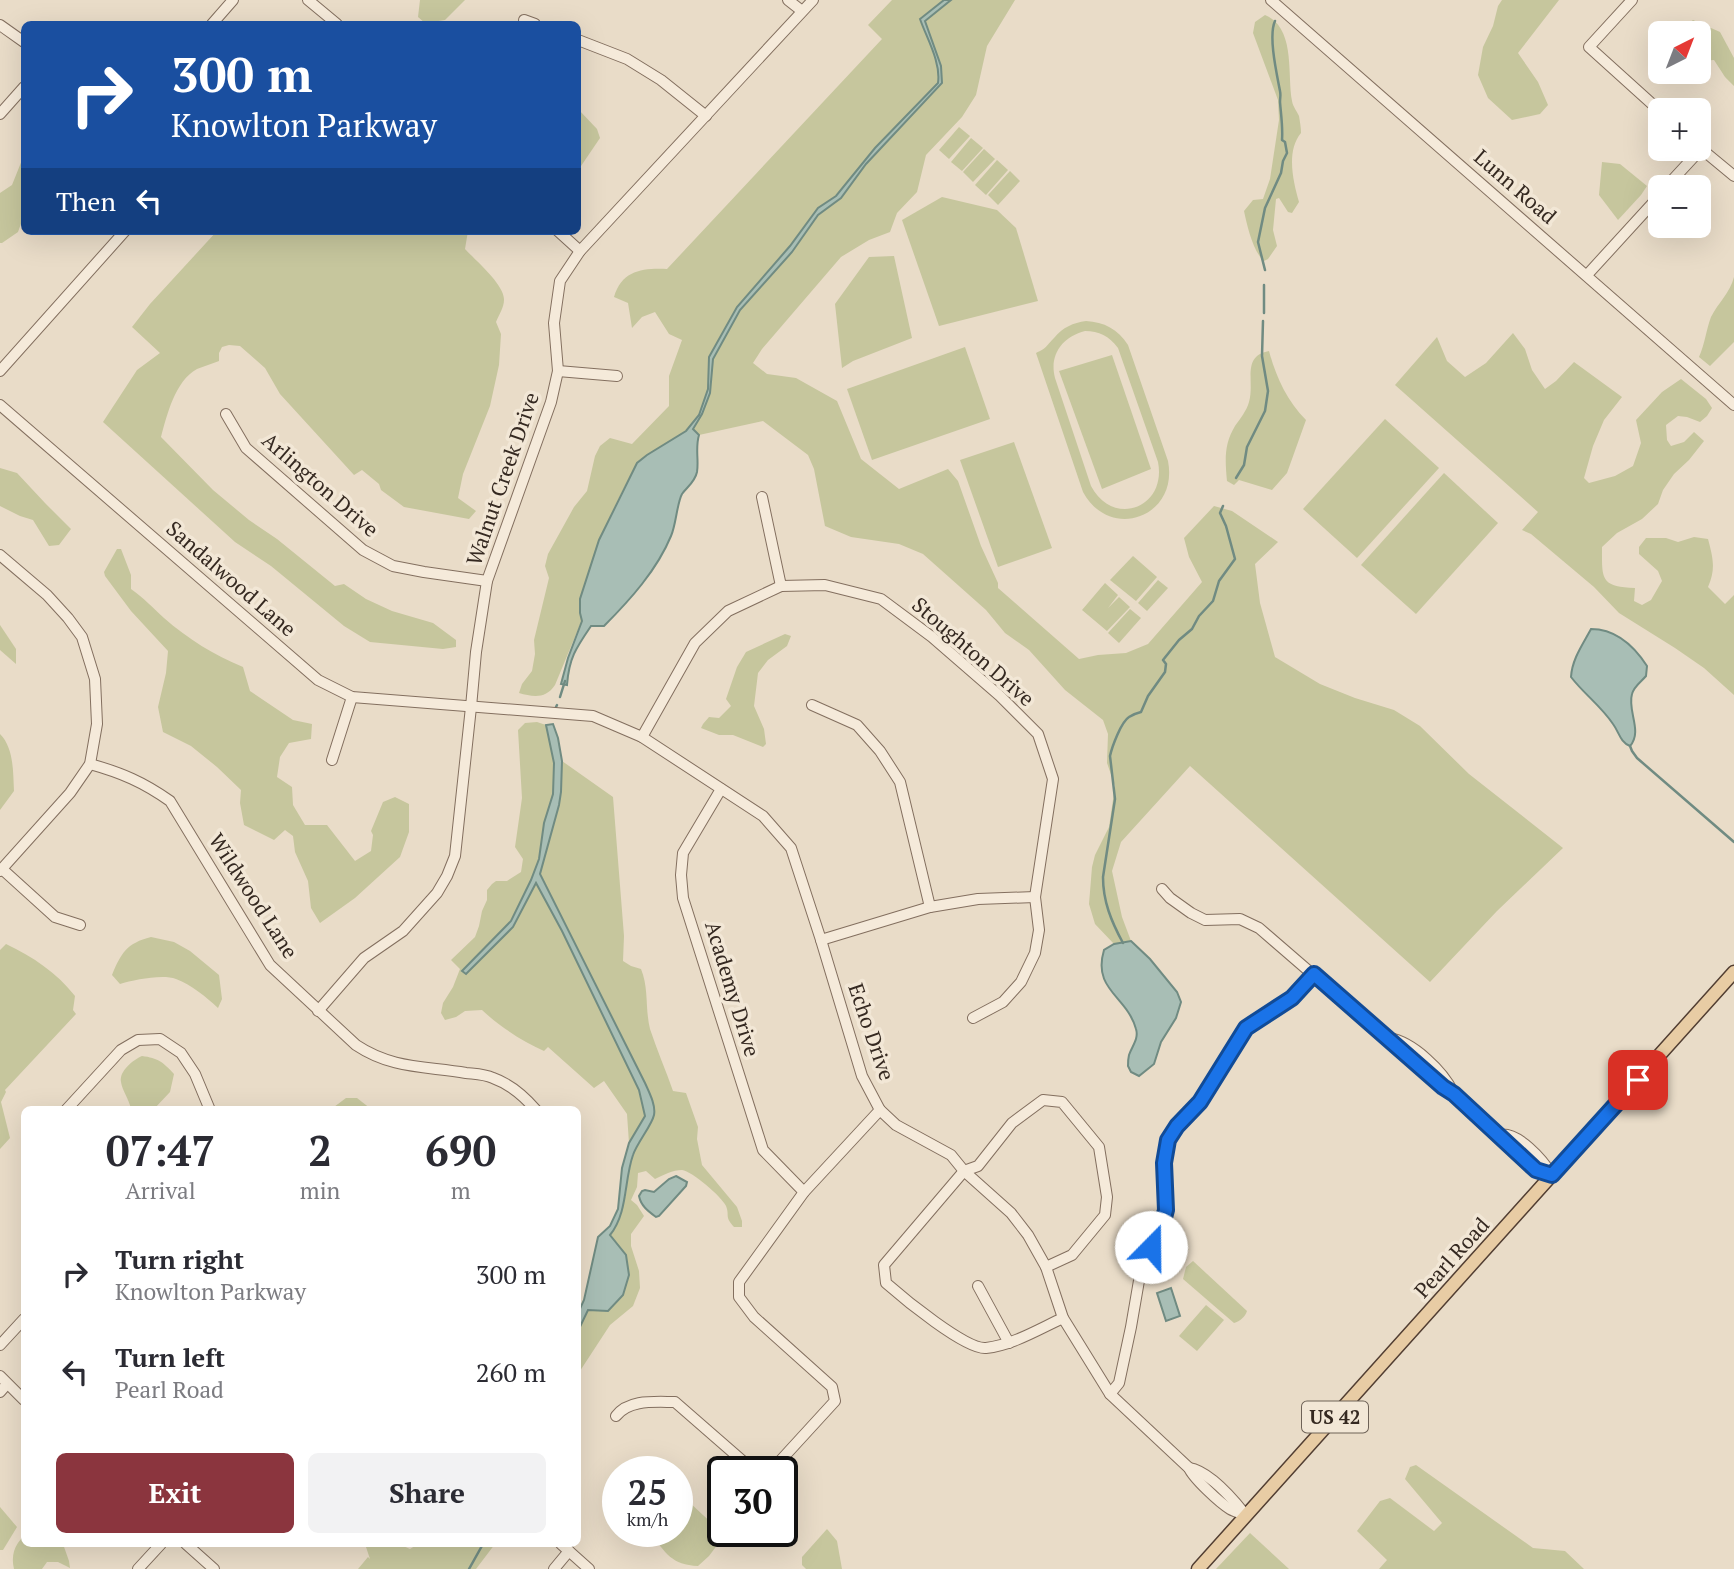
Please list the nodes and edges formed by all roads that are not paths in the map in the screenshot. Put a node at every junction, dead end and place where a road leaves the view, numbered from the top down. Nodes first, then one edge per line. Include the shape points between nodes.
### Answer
1 (233, 0) edge
2 (309, 0) edge
3 (788, 0) edge
4 (813, 0) edge
5 (1271, 0) edge
6 (1632, 0) edge
7 (803, 11) junction
8 (215, 21) edge
9 (334, 21) edge
10 (0, 25) edge
11 (21, 40) edge
12 (581, 41) edge
13 (21, 90) edge
14 (1648, 100) edge
15 (0, 114) edge
16 (706, 116) junction
17 (1711, 157) edge
18 (1689, 161) edge
19 (1677, 175) edge
20 (1734, 176) edge
21 (1648, 208) edge
22 (121, 235) edge
23 (562, 235) edge
24 (580, 251) junction
25 (1587, 275) junction
26 (0, 371) edge
27 (558, 372) junction
28 (617, 376) dead end
29 (0, 405) edge
30 (1734, 405) edge
31 (226, 414) dead end
32 (762, 497) dead end
33 (0, 555) edge
34 (488, 581) junction
35 (781, 586) junction
36 (352, 697) junction
37 (812, 705) dead end
38 (471, 707) junction
39 (642, 737) junction
40 (332, 760) dead end
41 (90, 764) junction
42 (721, 789) junction
43 (1, 870) edge
44 (1162, 889) dead end
45 (1035, 897) junction
46 (930, 907) junction
47 (80, 925) dead end
48 (821, 940) junction
49 (1734, 972) edge
50 (1314, 974) junction
51 (318, 1011) junction
52 (973, 1018) dead end
53 (70, 1106) edge
54 (208, 1106) edge
55 (532, 1106) edge
56 (880, 1110) junction
57 (964, 1171) junction
58 (1552, 1175) junction
59 (804, 1192) junction
60 (1046, 1267) junction
61 (978, 1286) dead end
62 (1063, 1318) junction
63 (21, 1321) edge
64 (1009, 1343) junction
65 (0, 1345) edge
66 (2, 1384) edge
67 (1110, 1394) junction
68 (21, 1398) edge
69 (616, 1416) dead end
70 (1246, 1515) junction
71 (158, 1547) edge
72 (189, 1547) edge
73 (564, 1547) edge
74 (569, 1551) junction
75 (138, 1569) edge
76 (214, 1569) edge
77 (554, 1569) edge
78 (589, 1569) edge
79 (1198, 1569) edge

1 - 8 street
2 - 9 street
3 - 7 street
4 - 7 street, Walnut Creek Drive
5 - 25 street, Lunn Road
6 - 14 street via 1589,47
7 - 16 street, Walnut Creek Drive
10 - 11 street
12 - 16 street via 627,59
13 - 15 street
16 - 24 street, Walnut Creek Drive
17 - 20 street
18 - 19 street
21 - 25 street
22 - 26 street
23 - 24 street
24 - 27 street, Walnut Creek Drive via 560,281 554,323
25 - 30 street, Lunn Road
27 - 28 street
27 - 34 street, Walnut Creek Drive
29 - 36 street, Sandalwood Lane via 318,680
31 - 34 street, Arlington Drive via 246,449 363,550 393,566
32 - 35 street
33 - 41 street via 47,595 82,637 95,680 97,724
34 - 38 street, Walnut Creek Drive
35 - 39 street, Stoughton Drive via 728,611 695,643
35 - 45 street, Stoughton Drive via 825,585 881,599 932,637 1038,734 1053,779
36 - 38 street, Sandalwood Lane
36 - 40 street
37 - 46 street via 857,725 900,782
38 - 39 street, Echo Drive via 593,716
38 - 51 street, Walnut Creek Drive via 456,856 447,876 403,931 364,958
39 - 42 street, Echo Drive
41 - 43 street
41 - 51 street, Wildwood Lane via 123,774 170,801 270,965
42 - 48 street, Echo Drive via 763,817 790,849
42 - 59 street, Academy Drive via 683,853 683,898 763,1150
43 - 47 street via 55,917
44 - 50 street via 1205,920 1240,919 1259,928
45 - 46 street
45 - 52 street, Stoughton Drive via 1039,930 1035,953 1021,982 1003,1002
46 - 48 street
48 - 56 street, Echo Drive via 862,1076
49 - 58 main road, Pearl Road / US 42
50 - 58 street via 1385,1037 1422,1055 1448,1080 1454,1094 1499,1135 1519,1140 1544,1161
50 - 67 street via 1292,998 1246,1028 1200,1102 1168,1140 1166,1210 1141,1269 1119,1383
51 - 55 street, Wildwood Lane via 371,1055 412,1067 490,1077 511,1087
53 - 54 street via 121,1050 138,1040 160,1039 181,1054
56 - 57 street, Echo Drive via 896,1125 951,1155
56 - 59 street
57 - 60 street, Echo Drive via 1011,1213
57 - 60 street via 978,1166 1012,1123 1043,1100 1062,1102 1099,1147 1107,1197 1105,1215 1072,1255
57 - 64 street via 884,1265 886,1283 957,1336 983,1348
58 - 70 main road, Pearl Road / US 42
59 - 69 street via 739,1282 739,1297 754,1317 832,1387 835,1401 770,1472 753,1471 675,1402 645,1402 622,1408
60 - 62 street, Echo Drive
61 - 64 street
62 - 64 street
62 - 67 street, Echo Drive
63 - 65 street
66 - 68 street
67 - 70 street, Echo Drive
70 - 79 main road, Pearl Road / US 42
71 - 75 street
72 - 76 street
73 - 74 street
74 - 77 street
74 - 78 street

